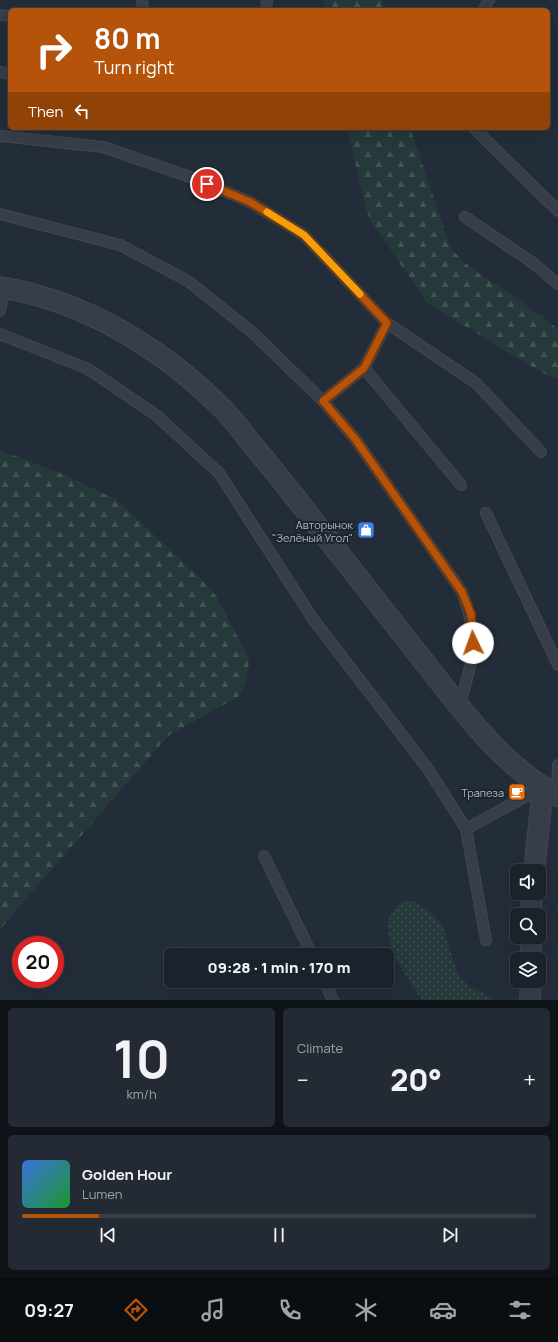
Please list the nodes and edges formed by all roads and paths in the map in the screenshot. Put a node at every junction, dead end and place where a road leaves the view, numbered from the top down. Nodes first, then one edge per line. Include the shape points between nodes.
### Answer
1 (476, 130) edge
2 (0, 136) edge
3 (558, 211) edge
4 (0, 214) edge
5 (465, 217) dead end
6 (558, 284) edge
7 (2, 287) edge
8 (0, 311) edge
9 (387, 323) junction
10 (0, 334) edge
11 (364, 368) junction
12 (323, 401) junction
13 (541, 452) dead end
14 (461, 485) dead end
15 (486, 513) dead end
16 (558, 665) edge
17 (459, 706) junction
18 (558, 766) edge
19 (553, 793) edge
20 (466, 829) junction
21 (264, 856) dead end
22 (536, 864) edge
23 (486, 940) dead end
24 (309, 948) edge
25 (327, 988) edge
26 (531, 988) edge
27 (333, 1000) edge
28 (530, 1000) edge

1 - 3 lane
2 - 9 lane via 103,147 193,178 250,202 304,235
4 - 12 lane via 120,245 188,281 252,332
5 - 6 lane via 533,263
7 - 8 lane
7 - 17 street via 64,304 120,329 154,351 225,411
9 - 11 lane
9 - 13 lane via 476,383
10 - 20 lane via 88,368 156,415 219,473 313,620 428,769
11 - 12 lane
11 - 14 lane
12 - 17 lane via 356,440 462,592 471,614 474,632 473,655
15 - 16 lane
17 - 19 street via 518,768
18 - 19 lane
19 - 20 lane
19 - 22 street
20 - 23 lane
21 - 24 lane
25 - 27 lane
26 - 28 street

